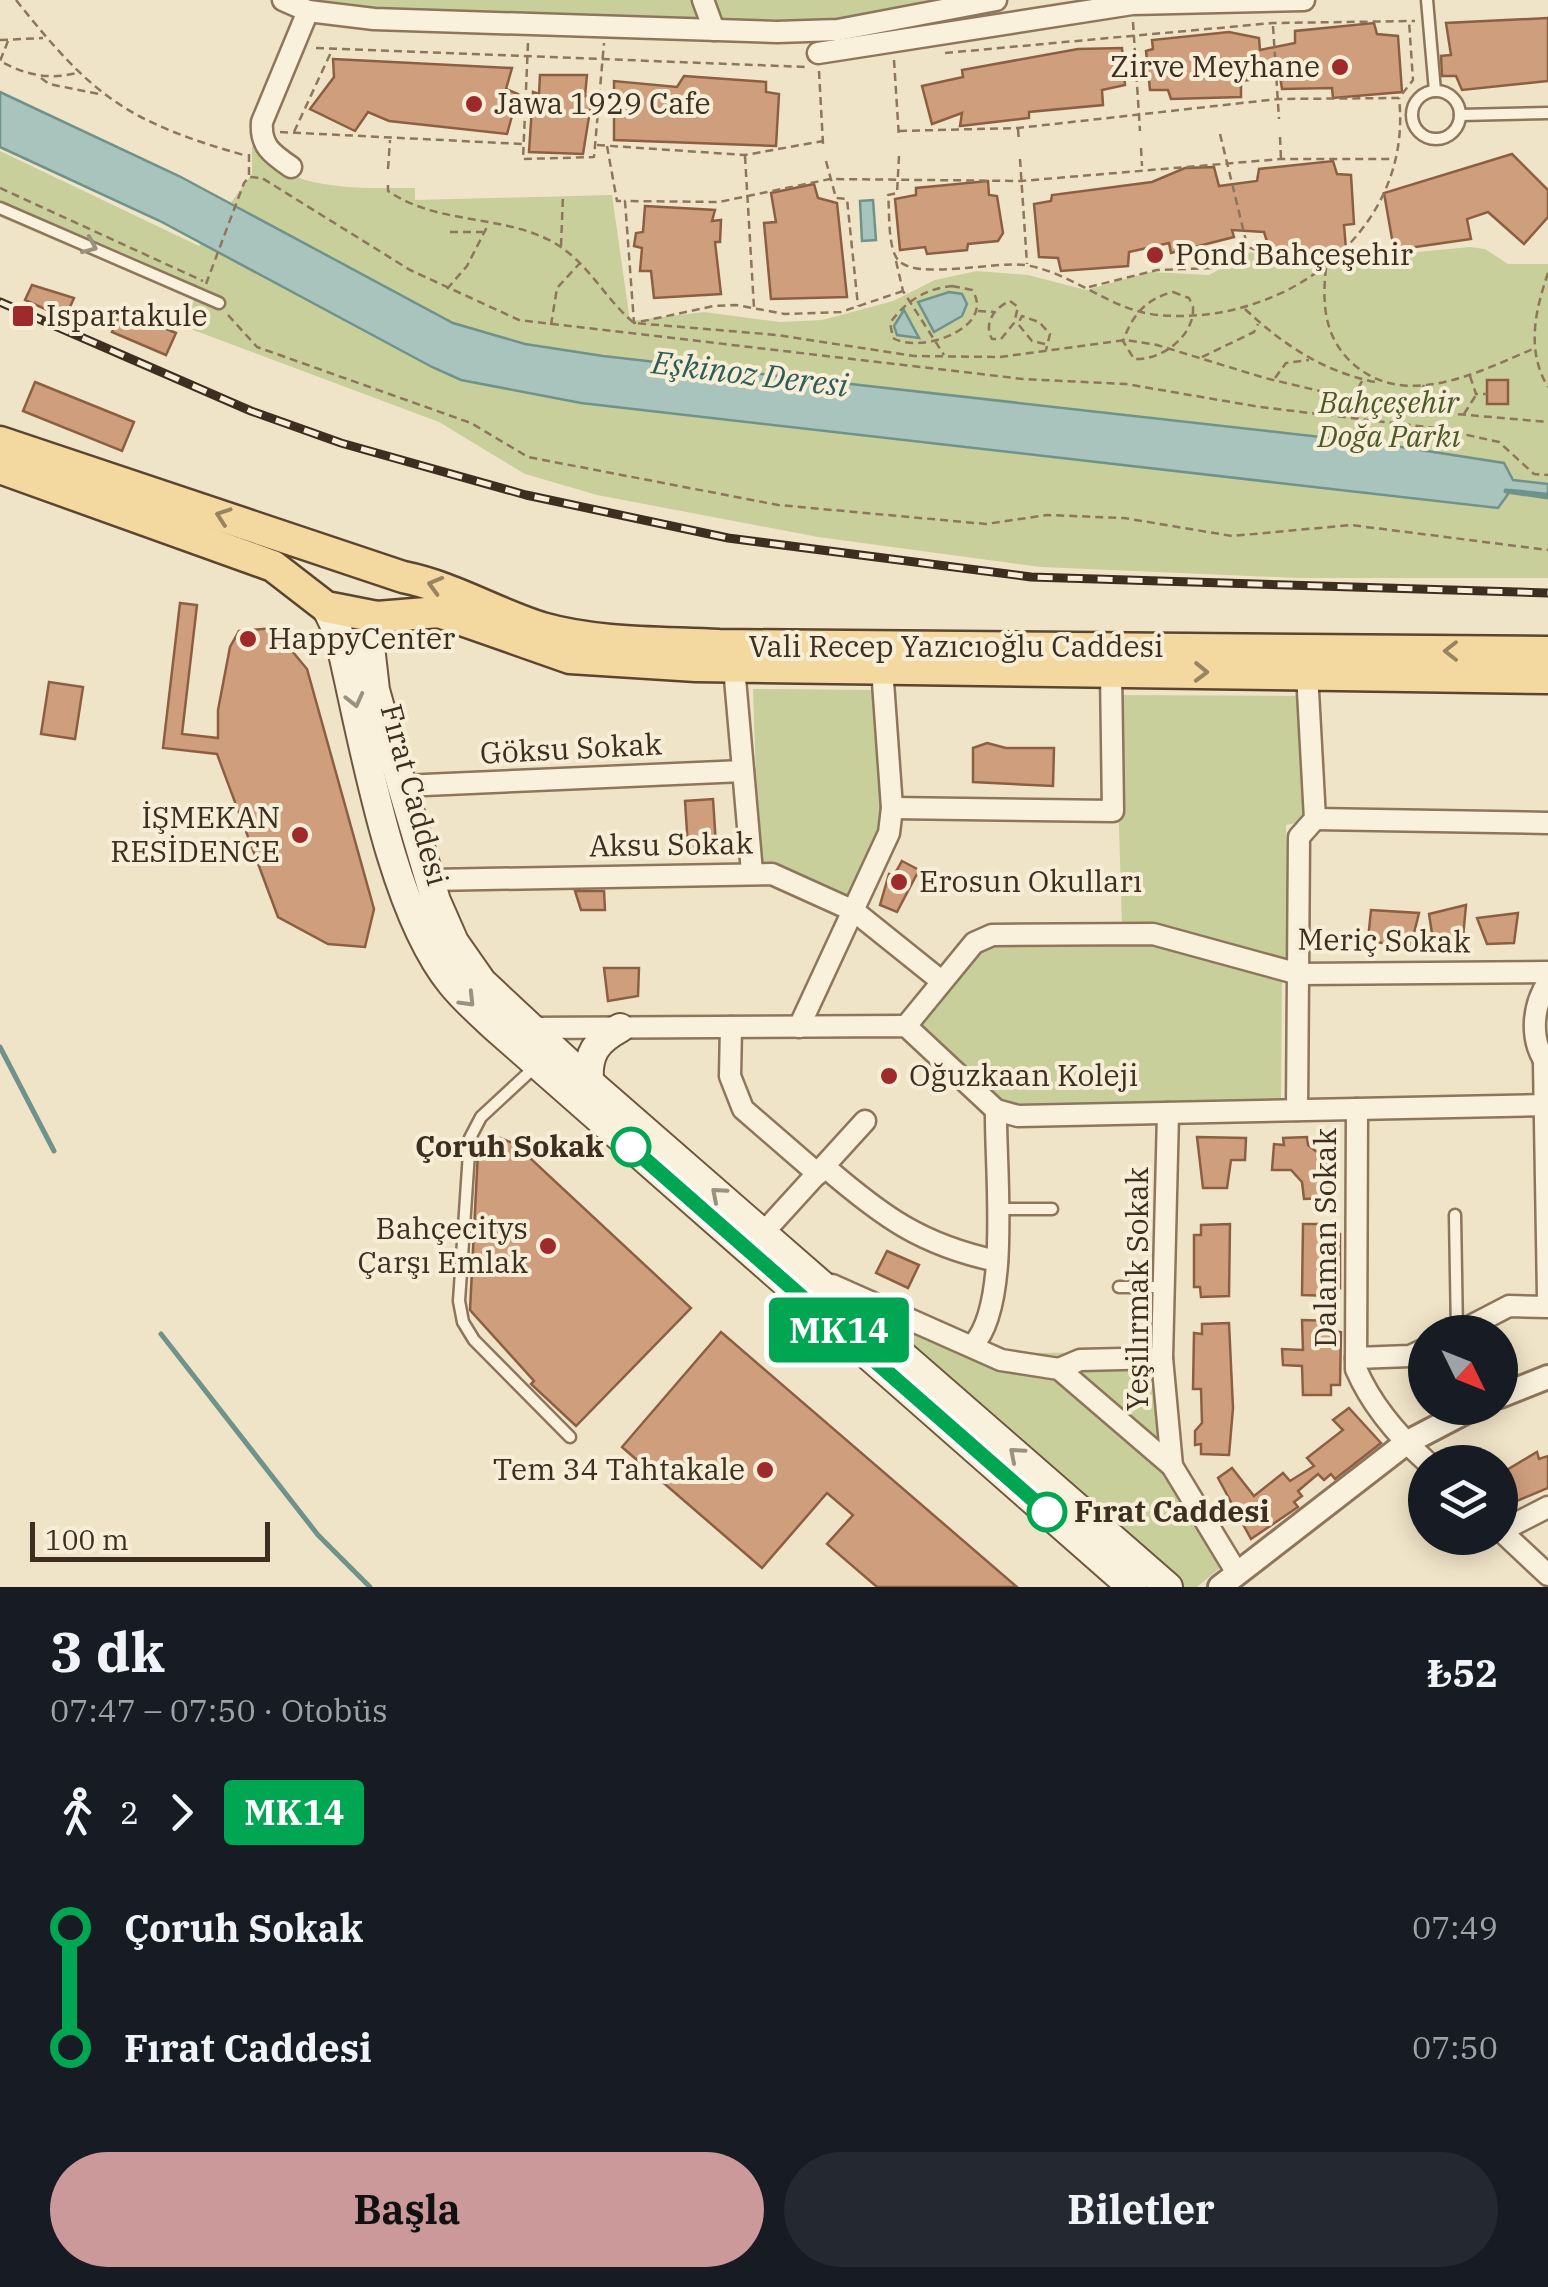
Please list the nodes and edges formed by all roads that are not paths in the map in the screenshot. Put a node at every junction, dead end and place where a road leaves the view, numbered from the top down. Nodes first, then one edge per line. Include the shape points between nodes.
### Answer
1 (283, 0) edge
2 (703, 0) edge
3 (996, 0) edge
4 (1304, 0) edge
5 (1428, 0) edge
6 (1272, 1) edge
7 (308, 11) junction
8 (714, 30) junction
9 (818, 53) dead end
10 (1435, 91) junction
11 (1548, 113) edge
12 (1460, 115) junction
13 (291, 167) dead end
14 (0, 208) edge
15 (219, 302) road end
16 (0, 442) edge
17 (0, 468) edge
18 (316, 547) junction
19 (377, 568) junction
20 (316, 598) junction
21 (377, 617) junction
22 (1548, 652) edge
23 (734, 666) junction
24 (882, 668) junction
25 (1111, 671) junction
26 (1307, 673) junction
27 (1548, 678) edge
28 (743, 771) junction
29 (402, 786) junction
30 (892, 808) junction
31 (1315, 819) junction
32 (1548, 823) edge
33 (752, 872) junction
34 (431, 880) junction
35 (854, 910) junction
36 (1548, 972) edge
37 (1300, 974) junction
38 (940, 980) junction
39 (1548, 982) edge
40 (798, 1026) junction
41 (906, 1026) junction
42 (731, 1027) junction
43 (496, 1028) junction
44 (532, 1028) junction
45 (620, 1028) junction
46 (537, 1064) junction
47 (1546, 1064) edge
48 (589, 1082) junction
49 (1544, 1105) junction
50 (1357, 1109) junction
51 (996, 1110) junction
52 (1297, 1110) junction
53 (1168, 1112) junction
54 (864, 1122) dead end
55 (822, 1170) junction
56 (1052, 1208) dead end
57 (995, 1209) junction
58 (1455, 1215) dead end
59 (763, 1233) junction
60 (996, 1261) junction
61 (816, 1279) junction
62 (1164, 1287) junction
63 (1119, 1288) dead end
64 (1548, 1296) edge
65 (1458, 1315) edge
66 (1491, 1315) edge
67 (973, 1345) junction
68 (1408, 1356) edge
69 (1162, 1358) junction
70 (1356, 1358) junction
71 (1059, 1369) junction
72 (1548, 1377) edge
73 (1518, 1389) edge
74 (1440, 1425) edge
75 (570, 1437) dead end
76 (1406, 1443) junction
77 (1172, 1466) junction
78 (1548, 1508) edge
79 (1518, 1522) edge
80 (1518, 1548) edge
81 (1548, 1575) edge
82 (1229, 1580) edge
83 (1132, 1587) edge
84 (1168, 1587) edge

1 - 7 street
2 - 8 street
3 - 8 street via 838,30
4 - 6 street
5 - 10 lane
6 - 9 street via 1132,4
7 - 8 street via 374,20
7 - 13 street via 261,132 266,147
10 - 12 lane via 1455,101
10 - 12 lane via 1412,108 1418,132 1432,139 1448,136
11 - 12 lane
14 -> 15 lane
18 -> 16 main road
17 - 20 main road via 273,566
18 - 19 main road, Vali Recep Yazıcıoğlu Caddesi
18 - 20 main road via 301,568
19 - 21 main road
22 -> 19 main road, Vali Recep Yazıcıoğlu Caddesi via 719,646 590,638 540,627 440,585
20 - 21 main road, Vali Recep Yazıcıoğlu Caddesi
20 -> 43 main road, Fırat Caddesi via 338,632 399,878 420,931 450,982
21 - 23 main road, Vali Recep Yazıcıoğlu Caddesi via 438,612 570,658
21 - 29 main road, Fırat Caddesi via 370,646 375,690
23 - 24 main road, Vali Recep Yazıcıoğlu Caddesi
23 - 28 street
24 - 25 main road, Vali Recep Yazıcıoğlu Caddesi
24 - 30 street
25 -> 26 main road, Vali Recep Yazıcıoğlu Caddesi
25 - 30 street via 1113,811
26 - 27 main road, Vali Recep Yazıcıoğlu Caddesi
26 - 31 street
28 - 29 street, Göksu Sokak
28 - 33 street
29 - 34 main road, Fırat Caddesi
30 - 35 street via 889,833
31 - 32 street
31 - 37 street via 1299,837
33 - 34 street, Aksu Sokak
33 - 35 street, Aksu Sokak via 772,874
34 - 44 main road, Fırat Caddesi via 454,942 482,982
35 - 38 street, Aksu Sokak
35 - 40 street
36 - 37 street, Meriç Sokak
37 - 38 street, Meriç Sokak via 1153,934 992,935 974,943
37 - 52 street
38 - 41 street, Meriç Sokak
39 - 47 street via 1536,1002 1535,1034
40 - 41 street
40 - 42 street
41 - 51 street
42 - 45 street
42 - 55 street via 730,1076 743,1108
43 - 44 street
43 - 46 main road, Fırat Caddesi
44 - 45 street
44 - 48 main road, Fırat Caddesi
45 - 48 main road via 593,1050
46 - 75 lane via 481,1117 470,1138 459,1300 474,1340
46 - 83 main road, Fırat Caddesi
47 - 49 street
59 -> 48 main road, Fırat Caddesi
49 - 50 street
49 - 64 street
50 - 52 street
50 - 70 street, Dalaman Sokak
51 - 53 street via 1018,1116
51 - 57 street
52 - 53 street
53 - 62 street, Yeşilırmak Sokak
54 - 55 street
55 - 59 street
55 - 60 street via 905,1230 952,1252
56 - 57 lane
57 - 60 street
58 - 65 lane
59 - 61 main road, Fırat Caddesi
60 - 67 street via 987,1330
61 - 67 street
84 -> 61 main road, Fırat Caddesi
62 - 63 lane
62 - 69 street, Yeşilırmak Sokak
64 - 66 street
67 - 71 street via 1001,1360
68 - 70 street
69 - 71 street via 1080,1360
69 - 77 street, Yeşilırmak Sokak
70 - 76 street, Dalaman Sokak via 1364,1388
71 - 77 street
72 - 73 street
74 - 76 street
76 - 82 street
77 - 82 street
78 - 79 street
80 - 81 street

